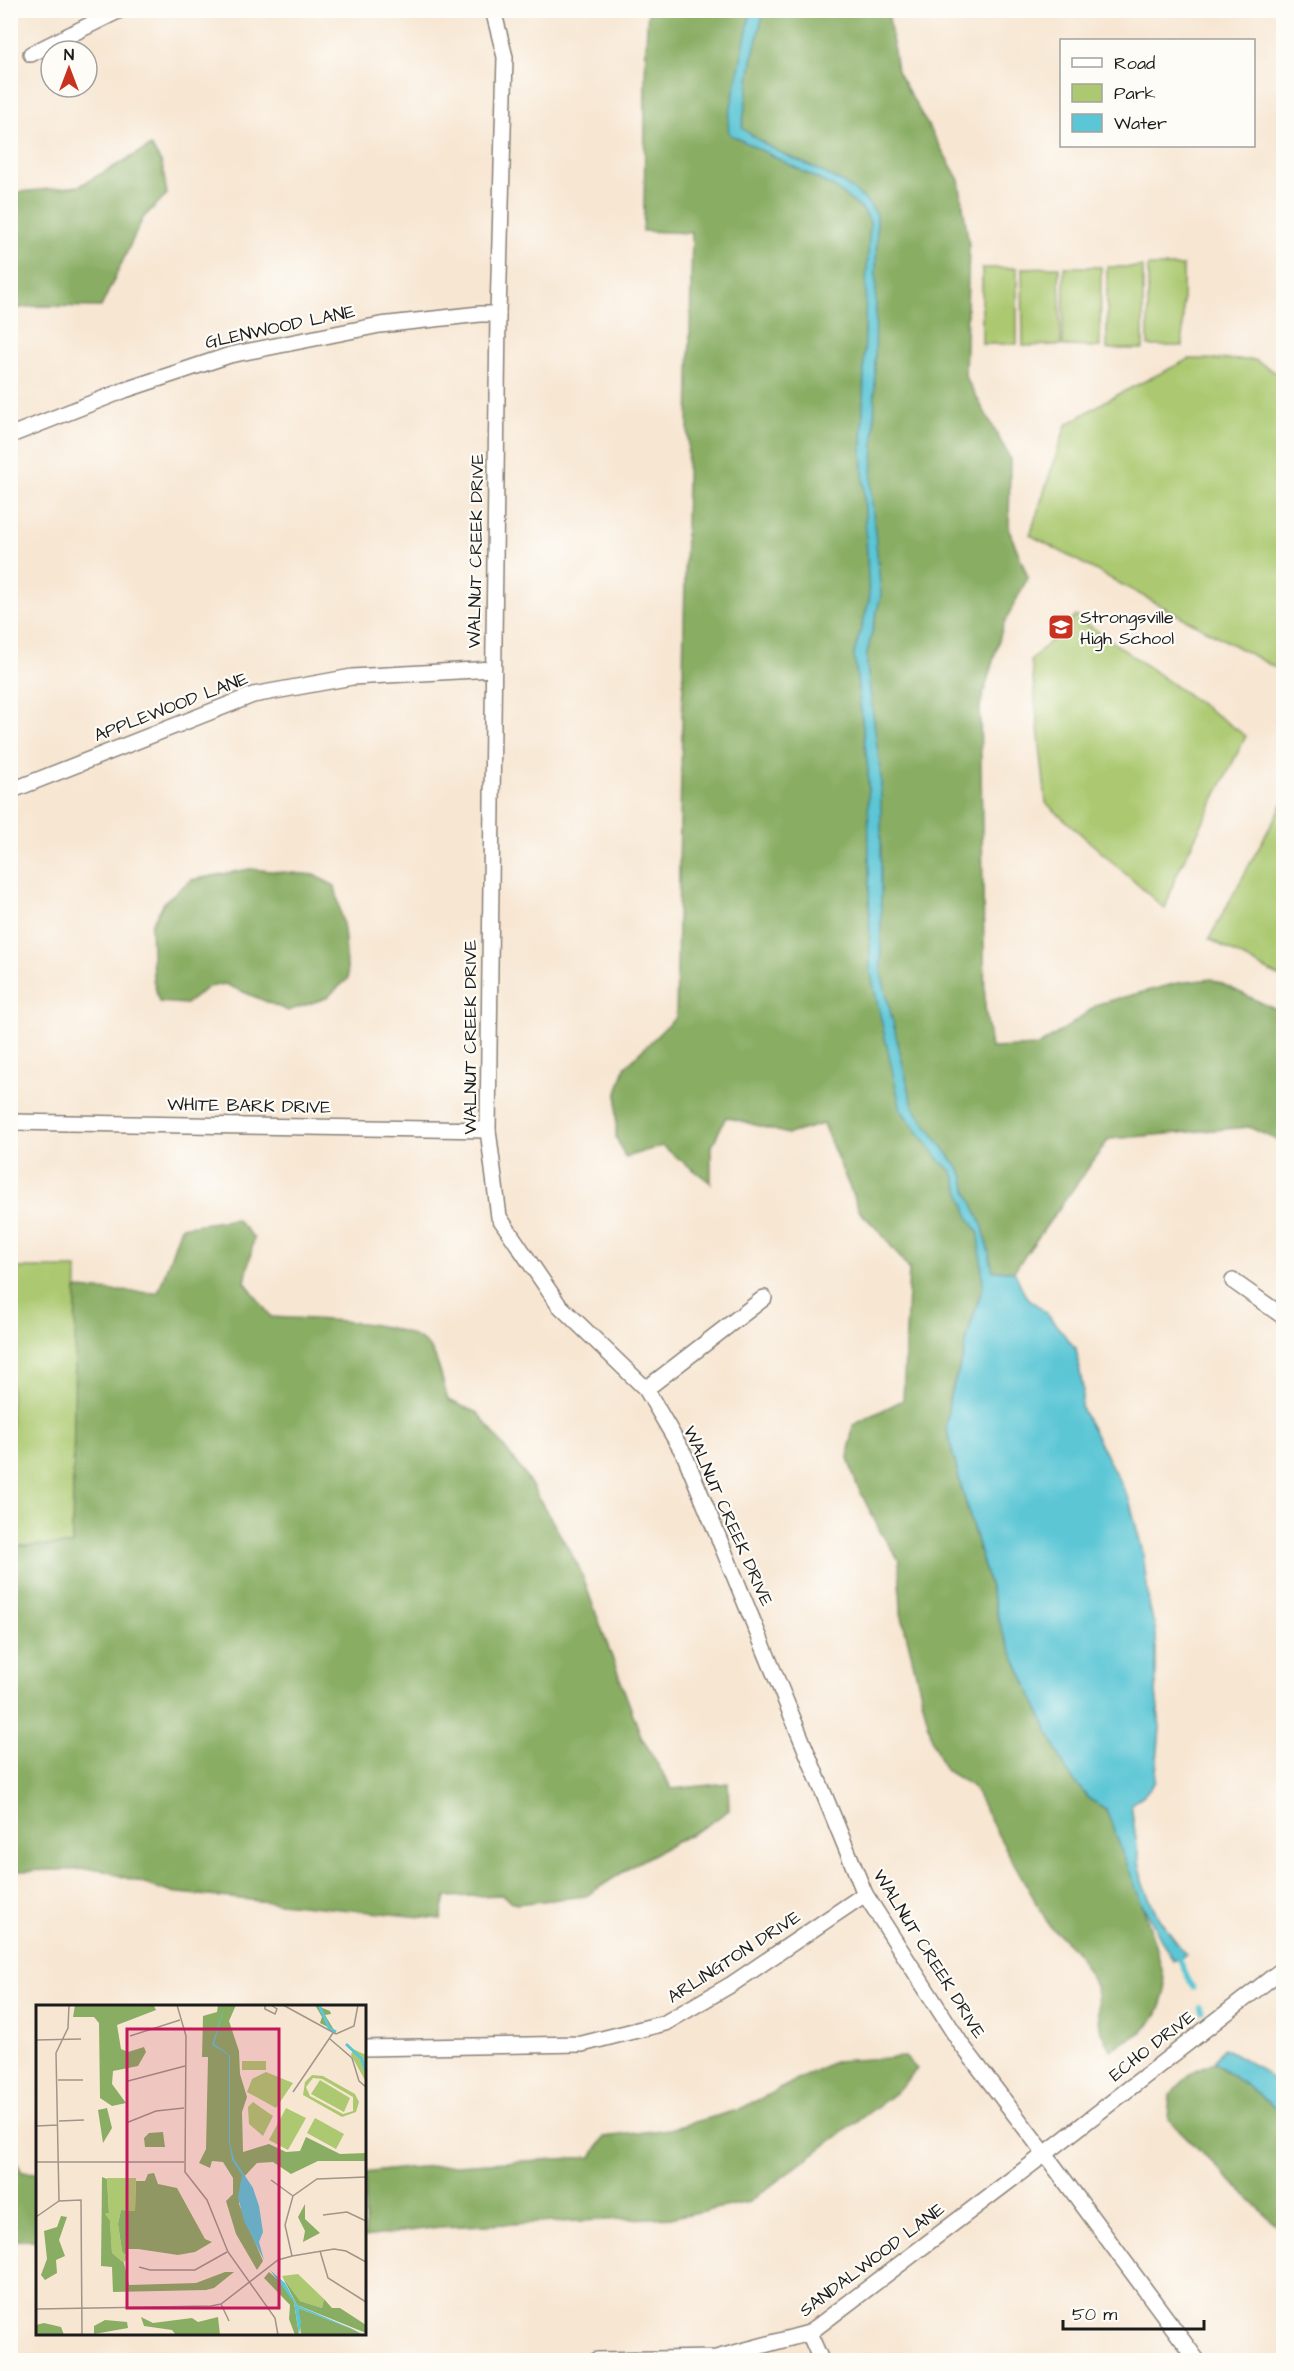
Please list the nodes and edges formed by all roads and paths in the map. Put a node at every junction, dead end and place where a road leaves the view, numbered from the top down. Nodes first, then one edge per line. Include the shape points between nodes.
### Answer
1 (120, 10) edge
2 (493, 10) edge
3 (31, 54) dead end
4 (498, 314) junction
5 (11, 435) edge
6 (494, 669) junction
7 (10, 791) edge
8 (10, 1122) edge
9 (488, 1130) junction
10 (1233, 1281) dead end
11 (764, 1298) dead end
12 (1284, 1317) edge
13 (646, 1389) junction
14 (865, 1894) junction
15 (1284, 1968) edge
16 (366, 2048) edge
17 (1045, 2154) junction
18 (808, 2333) junction
19 (597, 2361) edge
20 (821, 2361) edge
21 (1197, 2361) edge

1 - 3 street
2 - 4 street, WALNUT CREEK DRIVE via 505,57
4 - 5 street, GLENWOOD LANE via 380,325 230,355 125,390
4 - 6 street, WALNUT CREEK DRIVE
6 - 7 street, APPLEWOOD LANE via 352,677 253,694
6 - 9 street, WALNUT CREEK DRIVE
8 - 9 street, WHITE BARK DRIVE
9 - 13 street, WALNUT CREEK DRIVE via 499,1217 558,1304
10 - 12 street
11 - 13 street
13 - 14 street, WALNUT CREEK DRIVE via 685,1456
14 - 16 street, ARLINGTON DRIVE via 732,1984 665,2023 582,2044
14 - 17 street, WALNUT CREEK DRIVE via 961,2044
15 - 17 street, ECHO DRIVE
17 - 18 street, SANDALWOOD LANE
17 - 21 street, WALNUT CREEK DRIVE
18 - 19 street, SANDALWOOD LANE via 716,2358
18 - 20 street

